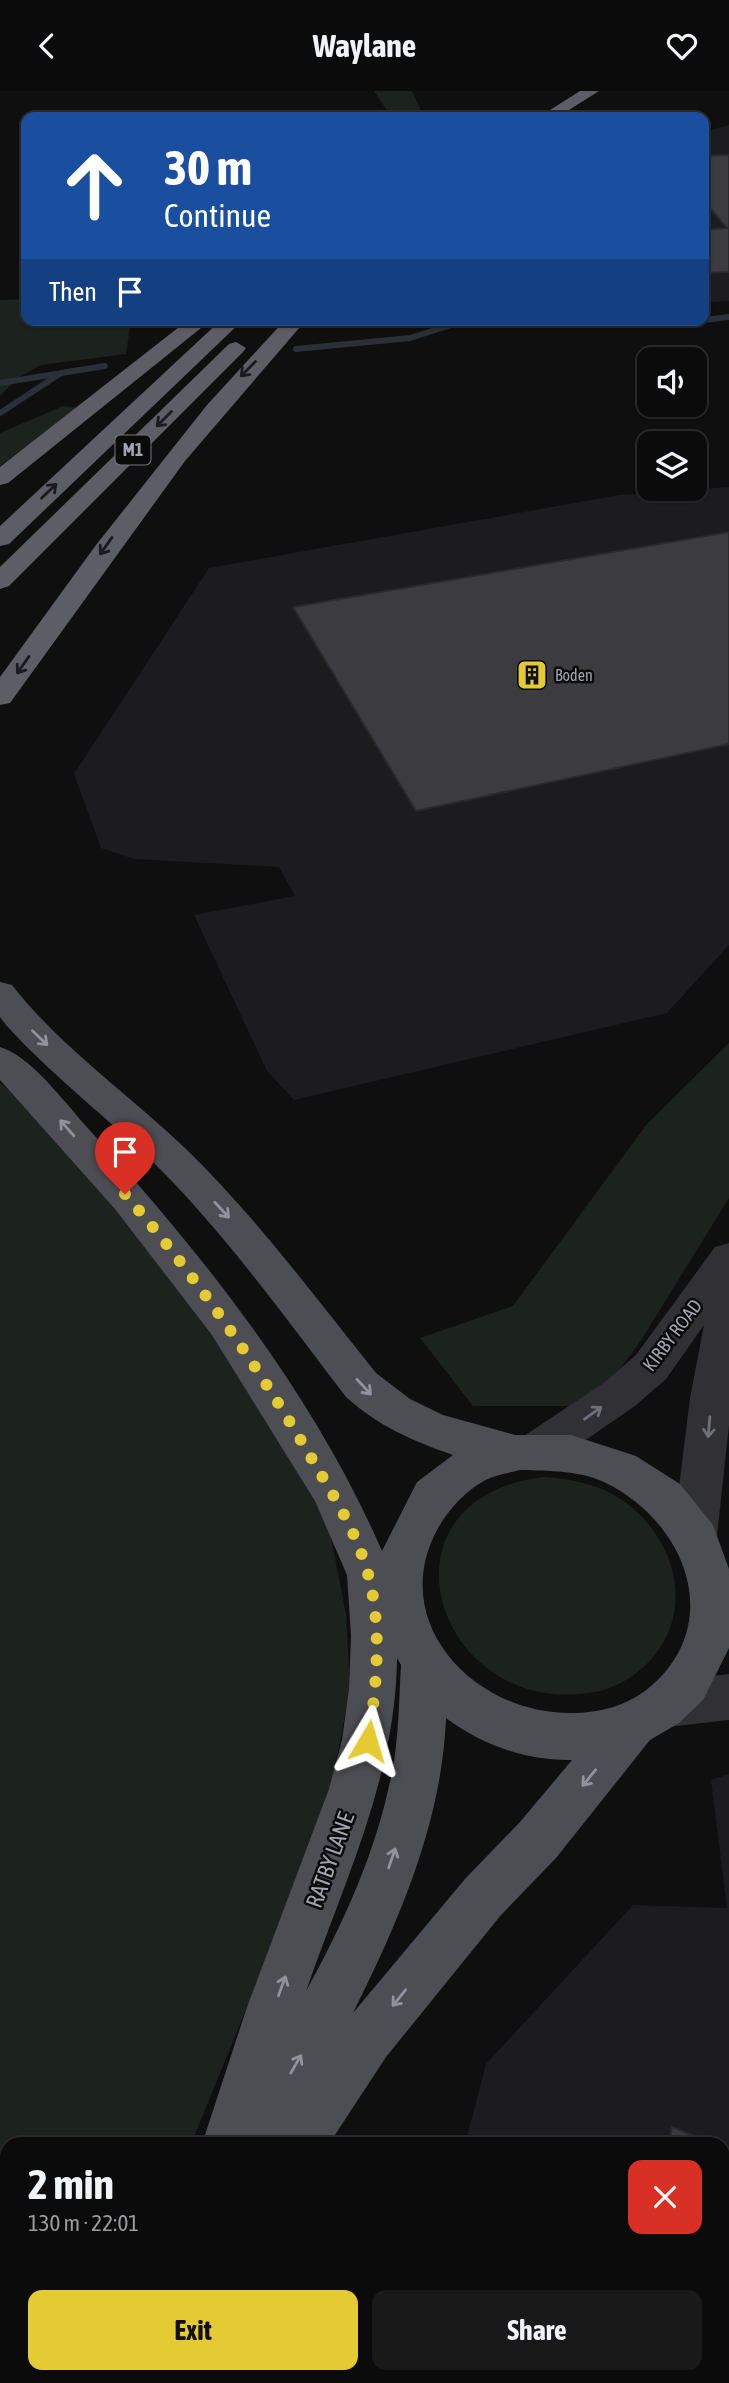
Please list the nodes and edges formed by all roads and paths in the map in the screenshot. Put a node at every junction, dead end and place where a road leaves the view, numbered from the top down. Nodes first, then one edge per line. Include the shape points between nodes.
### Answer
1 (560, 91) edge
2 (591, 91) edge
3 (541, 111) edge
4 (193, 326) edge
5 (251, 326) edge
6 (290, 326) edge
7 (0, 478) edge
8 (0, 539) edge
9 (0, 581) edge
10 (0, 697) edge
11 (0, 993) edge
12 (0, 1059) edge
13 (729, 1258) edge
14 (729, 1293) edge
15 (525, 1452) junction
16 (709, 1552) edge
17 (366, 1567) junction
18 (419, 1652) junction
19 (729, 1697) edge
20 (650, 1714) junction
21 (232, 2137) edge
22 (253, 2137) edge
23 (301, 2137) edge

1 - 3 highway
2 - 3 highway
4 - 7 highway
8 -> 5 highway, M1
5 -> 9 highway, M1
6 -> 10 highway via 238,379 115,533
11 -> 15 main road via 15,1014 131,1118 231,1220 380,1404 430,1429
17 -> 12 main road via 341,1509 275,1395 201,1289 69,1130
15 -> 13 street, KIRBY ROAD via 598,1410 650,1367
14 -> 16 street, KIRBY ROAD via 711,1398
15 - 16 main road via 580,1454 630,1473 671,1503
15 - 18 main road via 458,1475 429,1501 414,1524 400,1578 402,1607
16 - 20 main road via 711,1632 696,1671
17 - 18 main road
21 -> 17 main road, RATBY LANE via 281,1987 340,1839 364,1761 375,1671 375,1619
18 - 20 main road via 455,1696 517,1730 576,1737
22 -> 18 main road via 370,1919 394,1855 418,1762
19 - 20 street
20 -> 23 main road via 483,1897 367,2038

